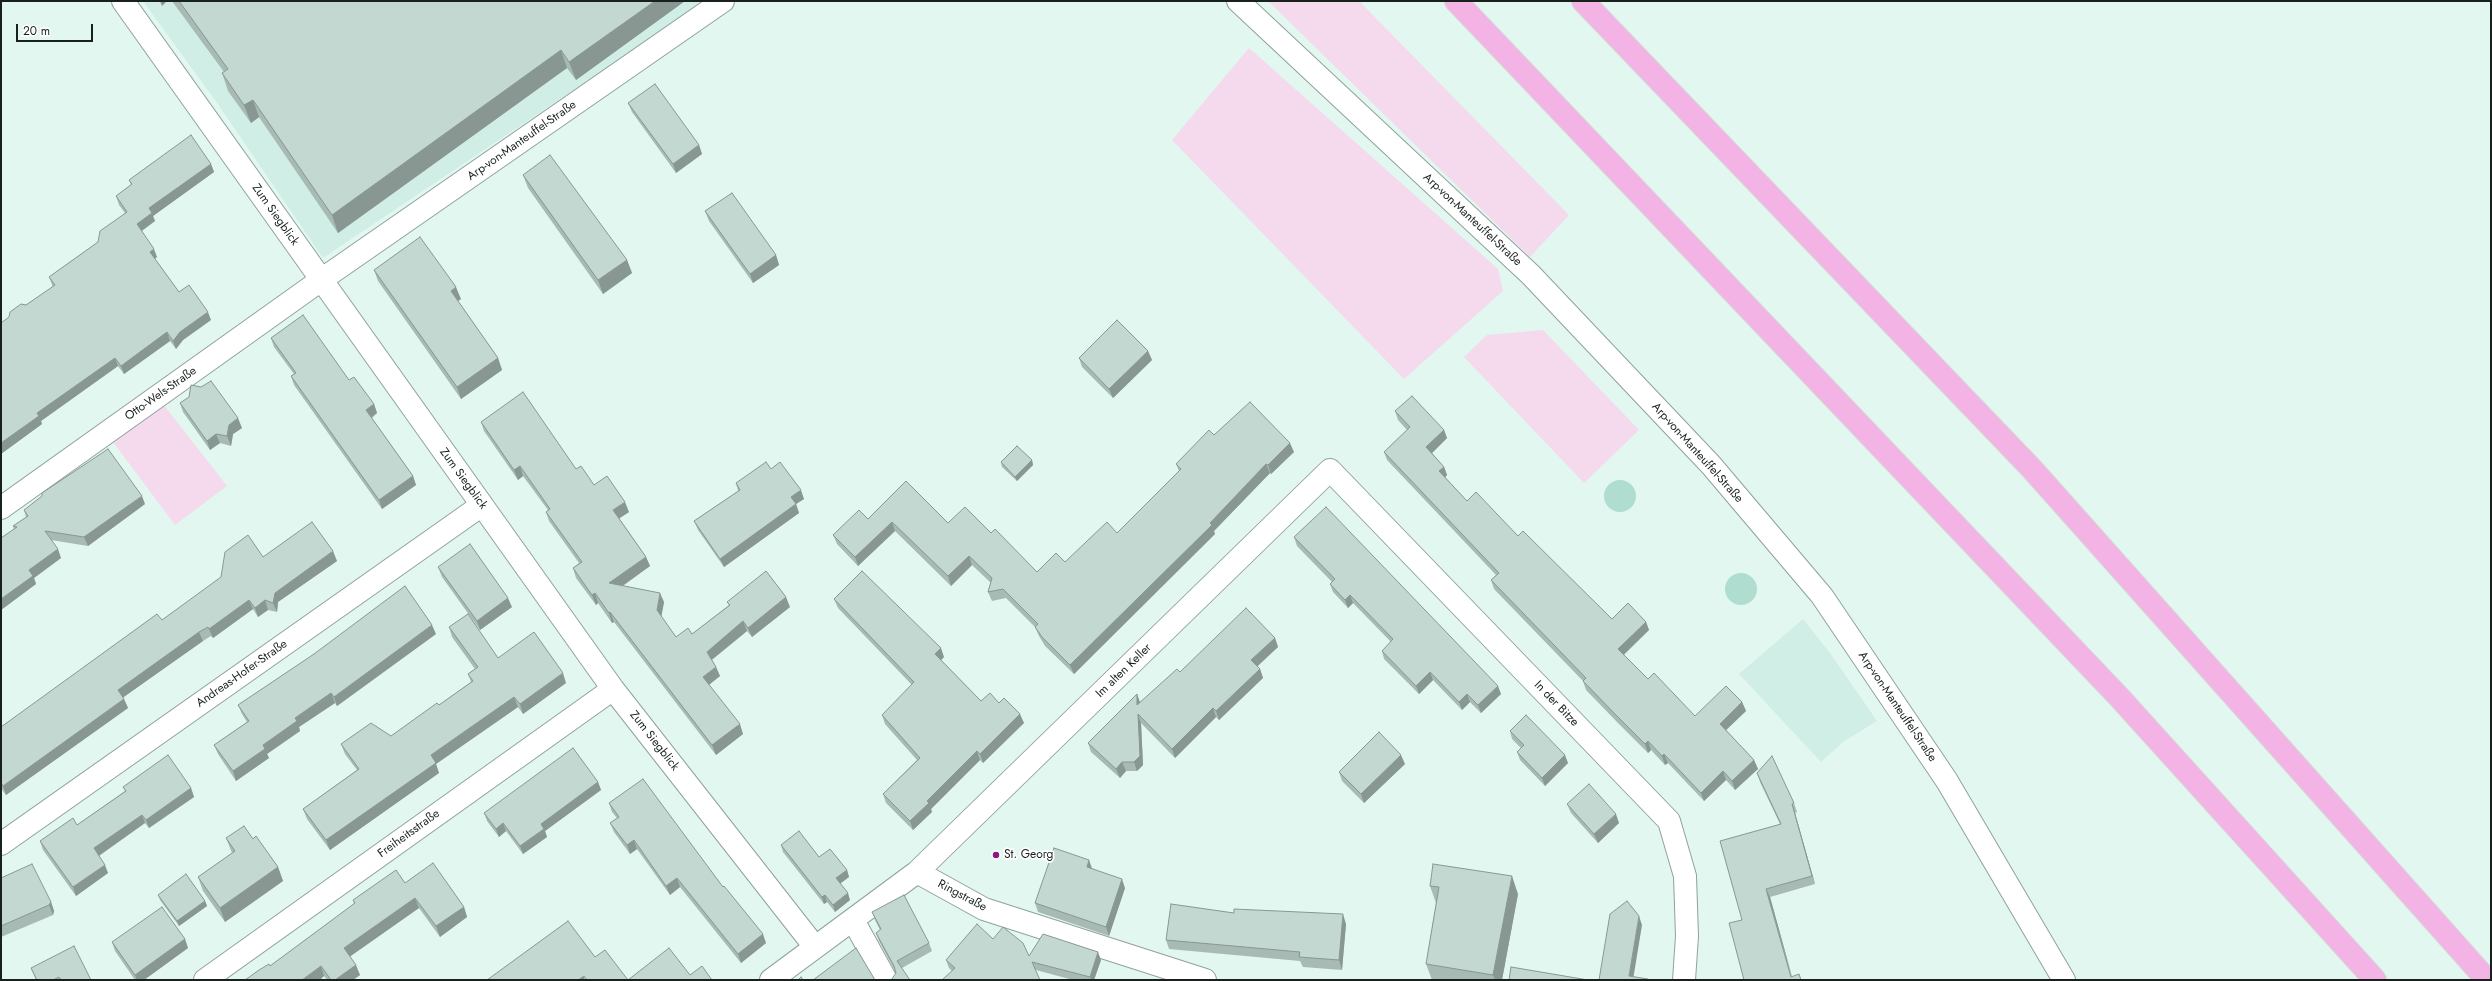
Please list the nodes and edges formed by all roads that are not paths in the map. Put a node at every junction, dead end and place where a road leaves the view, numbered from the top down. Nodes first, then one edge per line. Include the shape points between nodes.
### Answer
1 (124, 1) edge
2 (723, 1) edge
3 (1238, 1) edge
4 (1456, 1) edge
5 (1583, 1) edge
6 (321, 280) junction
7 (1330, 470) joint
8 (482, 505) junction
9 (1, 508) edge
10 (613, 688) junction
11 (1, 844) edge
12 (917, 872) junction
13 (853, 920) junction
14 (815, 947) junction
15 (205, 980) edge
16 (771, 980) edge
17 (886, 980) edge
18 (1205, 980) edge
19 (1684, 980) edge
20 (2064, 980) edge
21 (2375, 980) edge
22 (2487, 980) edge

1 - 6 street, Zum Siegblick
2 - 6 street, Arp-von-Manteuffel-Straße
3 - 20 street, Arp-von-Manteuffel-Straße via 1531,275 1711,465 1822,596 1947,781
4 - 21 highway via 2119,697
5 - 22 highway via 2032,468
6 - 8 street, Zum Siegblick
6 - 9 street, Otto-Wels-Straße
7 - 12 street, Im alten Keller
7 - 19 street, In der Bitze via 1669,821 1685,876 1687,936
8 - 10 street, Zum Siegblick
8 - 11 street, Andreas-Hofer-Straße
10 - 14 street, Zum Siegblick
10 - 15 street, Freiheitsstraße
12 - 13 street
12 - 18 street, Ringstraße via 984,909
13 - 14 street
13 - 17 street
14 - 16 street

